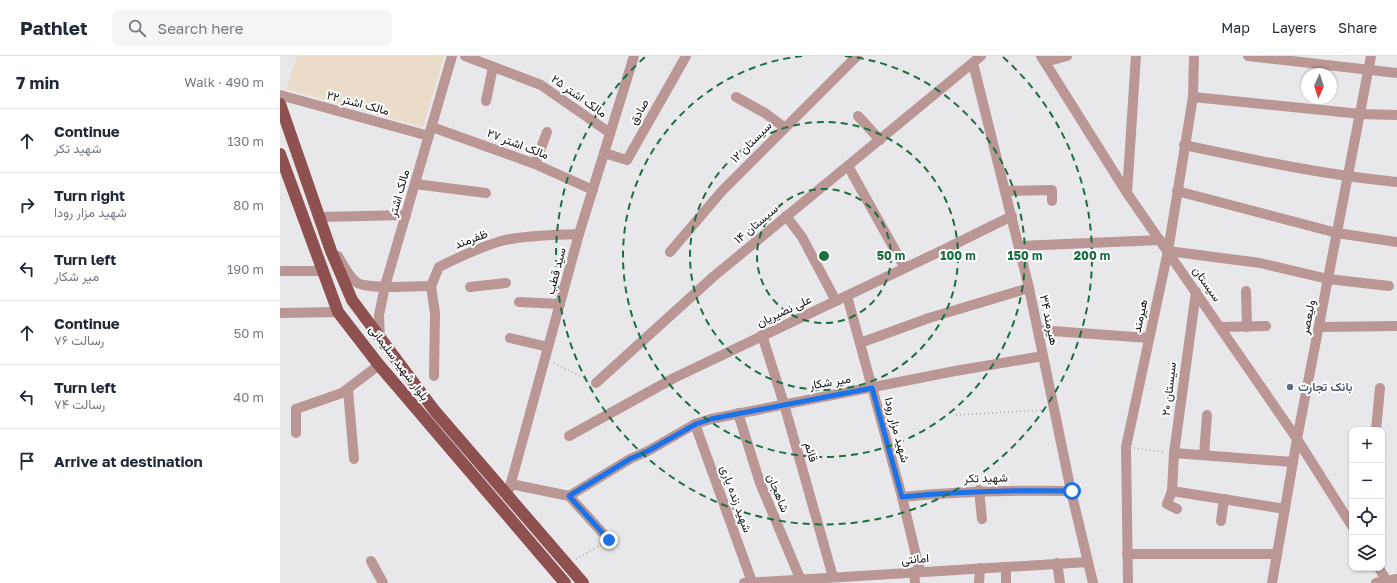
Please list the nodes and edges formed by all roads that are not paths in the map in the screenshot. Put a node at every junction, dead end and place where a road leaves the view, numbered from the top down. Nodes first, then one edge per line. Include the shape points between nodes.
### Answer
1 (452, 56) edge
2 (465, 56) edge
3 (634, 56) edge
4 (686, 56) edge
5 (981, 56) edge
6 (1067, 56) edge
7 (1136, 56) edge
8 (1194, 56) edge
9 (1248, 56) edge
10 (1371, 56) edge
11 (854, 57) edge
12 (1043, 59) edge
13 (973, 63) junction
14 (492, 66) junction
15 (1369, 70) junction
16 (1397, 73) edge
17 (280, 95) edge
18 (736, 97) dead end
19 (1193, 97) junction
20 (486, 101) dead end
21 (280, 104) edge
22 (1360, 114) junction
23 (1397, 115) edge
24 (858, 116) dead end
25 (784, 128) junction
26 (431, 131) junction
27 (547, 132) dead end
28 (610, 133) junction
29 (880, 140) junction
30 (1184, 145) junction
31 (604, 153) junction
32 (280, 154) edge
33 (535, 164) junction
34 (848, 166) junction
35 (1348, 177) junction
36 (1397, 182) edge
37 (415, 184) junction
38 (592, 190) junction
39 (1006, 191) junction
40 (1177, 191) junction
41 (486, 193) dead end
42 (1127, 193) junction
43 (1052, 202) dead end
44 (406, 215) junction
45 (786, 216) junction
46 (1012, 216) junction
47 (320, 217) junction
48 (1337, 233) junction
49 (579, 234) junction
50 (327, 239) junction
51 (1160, 240) junction
52 (1397, 242) edge
53 (1019, 246) junction
54 (1168, 251) junction
55 (670, 252) dead end
56 (905, 268) junction
57 (282, 271) dead end
58 (322, 271) junction
59 (1328, 279) junction
60 (506, 284) dead end
61 (385, 286) junction
62 (431, 286) junction
63 (1389, 286) dead end
64 (470, 287) dead end
65 (1029, 288) junction
66 (1246, 291) dead end
67 (1196, 292) junction
68 (847, 296) junction
69 (836, 301) junction
70 (519, 302) dead end
71 (560, 304) junction
72 (338, 312) junction
73 (280, 313) edge
74 (1266, 326) dead end
75 (1397, 326) edge
76 (1220, 327) junction
77 (1247, 327) junction
78 (1319, 327) junction
79 (1038, 330) junction
80 (762, 335) junction
81 (510, 338) dead end
82 (1149, 338) junction
83 (380, 339) junction
84 (860, 343) junction
85 (548, 346) junction
86 (1043, 356) junction
87 (379, 365) junction
88 (434, 376) dead end
89 (596, 383) road end
90 (872, 388) junction
91 (1380, 388) dead end
92 (348, 390) junction
93 (784, 404) junction
94 (738, 413) junction
95 (1207, 415) dead end
96 (696, 424) junction
97 (1376, 427) edge
98 (296, 433) dead end
99 (570, 436) dead end
100 (1297, 439) junction
101 (1174, 453) junction
102 (1204, 455) junction
103 (354, 459) dead end
104 (1293, 462) junction
105 (509, 489) junction
106 (979, 490) junction
107 (1072, 491) junction
108 (1172, 491) junction
109 (569, 496) junction
110 (902, 497) junction
111 (1224, 499) junction
112 (1285, 508) junction
113 (1177, 509) dead end
114 (982, 519) dead end
115 (1221, 521) dead end
116 (1349, 521) edge
117 (609, 540) road end
118 (1127, 554) junction
119 (1277, 554) junction
120 (370, 561) dead end
121 (1088, 562) junction
122 (1057, 563) junction
123 (1006, 567) junction
124 (980, 568) junction
125 (1382, 571) edge
126 (917, 572) junction
127 (833, 577) junction
128 (875, 579) edge
129 (801, 581) edge
130 (1391, 581) edge
131 (752, 582) edge
132 (383, 583) edge
133 (565, 583) edge
134 (583, 583) edge
135 (744, 583) edge
136 (915, 583) edge
137 (979, 583) edge
138 (1006, 583) edge
139 (1060, 583) edge
140 (1093, 583) edge
141 (1128, 583) edge
142 (1272, 583) edge
143 (1376, 583) edge

1 - 26 street, مالک اشتر
2 - 14 street, مالک اشتر ۲۵
3 - 28 street, سید قطب
4 - 31 street, صادق via 627,160
5 - 13 street, سیستان ۱۴
6 - 12 street
7 - 42 street
8 - 19 street, هیرمند
9 - 15 street
10 - 15 street, ولیعصر
11 - 25 street, سیستان ۱۲
12 - 42 street, سیستان
13 - 29 street, سیستان ۱۴
13 - 39 street, هیرمند ۳۴
14 - 20 street
14 - 28 street, مالک اشتر ۲۵ via 541,85
15 - 16 street
15 - 22 street, ولیعصر
17 - 26 street, مالک اشتر ۲۲
18 - 25 street via 765,113
19 - 22 street
19 - 30 street, هیرمند
21 - 47 main road, بلوار شهید سلیمانی
22 - 23 street
22 - 35 street, ولیعصر
24 - 29 street
25 - 55 street, سیستان ۱۲ via 722,191
26 - 33 street, مالک اشتر ۲۷
26 - 37 street, مالک اشتر
27 - 33 street
28 - 31 street, سید قطب
29 - 34 street, سیستان ۱۴
30 - 35 street
30 - 40 street, هیرمند
31 - 38 street, سید قطب
32 - 58 main road, بلوار شهید سلیمانی
33 - 38 street, مالک اشتر ۲۷
34 - 45 street, سیستان ۱۴
34 - 56 street
35 - 36 street
35 - 48 street, ولیعصر
37 - 41 street
37 - 44 street, مالک اشتر
38 - 49 street, سید قطب
39 - 43 street via 1052,190
39 - 46 street, هیرمند ۳۴
40 - 48 street
40 - 54 street, هیرمند
42 - 51 street, سیستان
44 - 47 street
44 - 61 street, مالک اشتر
45 - 69 street via 802,237
45 - 89 street, سیستان ۱۴ via 713,277
46 - 53 street, هیرمند ۳۴
46 - 56 street, علی نصیریان
47 - 50 main road, بلوار شهید سلیمانی
48 - 52 street
48 - 59 street, ولیعصر
49 - 62 street, ظفرمند via 541,235 504,240 438,267
49 - 71 street, سید قطب
50 - 61 street via 357,283 372,287
50 - 83 main road, بلوار شهید سلیمانی via 352,300
51 - 53 street
51 - 54 street, سیستان
53 - 65 street, هیرمند ۳۴
54 - 59 street via 1260,263
54 - 67 street, سیستان
54 - 82 street, هیرمند
56 - 68 street, علی نصیریان
57 - 58 street
58 - 72 main road, بلوار شهید سلیمانی
59 - 63 street
59 - 78 street, ولیعصر
60 - 64 street
61 - 62 street
61 - 83 street, مالک اشتر via 379,315
62 - 88 street via 435,313
65 - 79 street, هیرمند ۳۴
65 - 84 street via 929,318
66 - 77 street
67 - 76 street, سیستان
67 - 101 street, سیستان ۲۰
68 - 69 street, علی نصیریان
68 - 84 street, شهید مزار رودا
69 - 80 street, علی نصیریان
70 - 71 street
71 - 85 street, سید قطب
72 - 73 street
72 - 87 main road, بلوار شهید سلیمانی
74 - 77 street
75 - 78 street
76 - 77 street
76 - 100 street, سیستان
78 - 100 street, ولیعصر
79 - 82 street
79 - 86 street, هیرمند ۳۴
80 - 93 street, قائم
80 - 99 street, علی نصیریان via 674,378
81 - 85 street
82 - 118 street, هیرمند via 1126,447
83 - 105 main road, بلوار شهید سلیمانی via 434,410
84 - 90 street, شهید مزار رودا
85 - 105 street, سید قطب
86 - 90 street, میر شکار
86 - 107 street, هیرمند ۳۴
87 - 92 street
87 - 133 main road, بلوار شهید سلیمانی
90 - 93 street, میر شکار
90 - 110 street, شهید مزار رودا
91 - 97 street
92 - 98 street via 296,409
92 - 103 street
93 - 94 street, میر شکار
93 - 127 street, قائم
94 - 96 street, میر شکار
94 - 129 street, شاهجان via 760,483
95 - 102 street
96 - 109 street, میر شکار via 630,459
96 - 131 street, شهید زنده یاری
100 - 104 street, ولیعصر
100 - 116 street, سیستان
101 - 102 street
101 - 108 street, سیستان ۲۰
102 - 104 street
104 - 112 street, ولیعصر
105 - 109 street
105 - 134 main road, بلوار شهید سلیمانی
106 - 107 street, شهید تکر
106 - 110 street, شهید تکر
106 - 114 street
107 - 121 street, هیرمند ۳۴
108 - 111 street
108 - 113 street, سیستان ۲۰ via 1167,504
109 - 117 street
110 - 126 street, شهید مزار رودا
111 - 112 street
111 - 115 street
112 - 119 street, ولیعصر
118 - 119 street
118 - 141 street, هیرمند
119 - 142 street, ولیعصر
120 - 132 street
121 - 122 street, امانتی
121 - 140 street, هیرمند ۳۴
122 - 123 street, امانتی
122 - 139 street
123 - 124 street, امانتی
123 - 138 street
124 - 126 street, امانتی
124 - 137 street
125 - 130 street
126 - 128 street, امانتی
126 - 136 street, شهید مزار رودا
127 - 128 street, امانتی
127 - 129 street, امانتی
129 - 131 street, امانتی
130 - 143 street
131 - 135 street, امانتی

